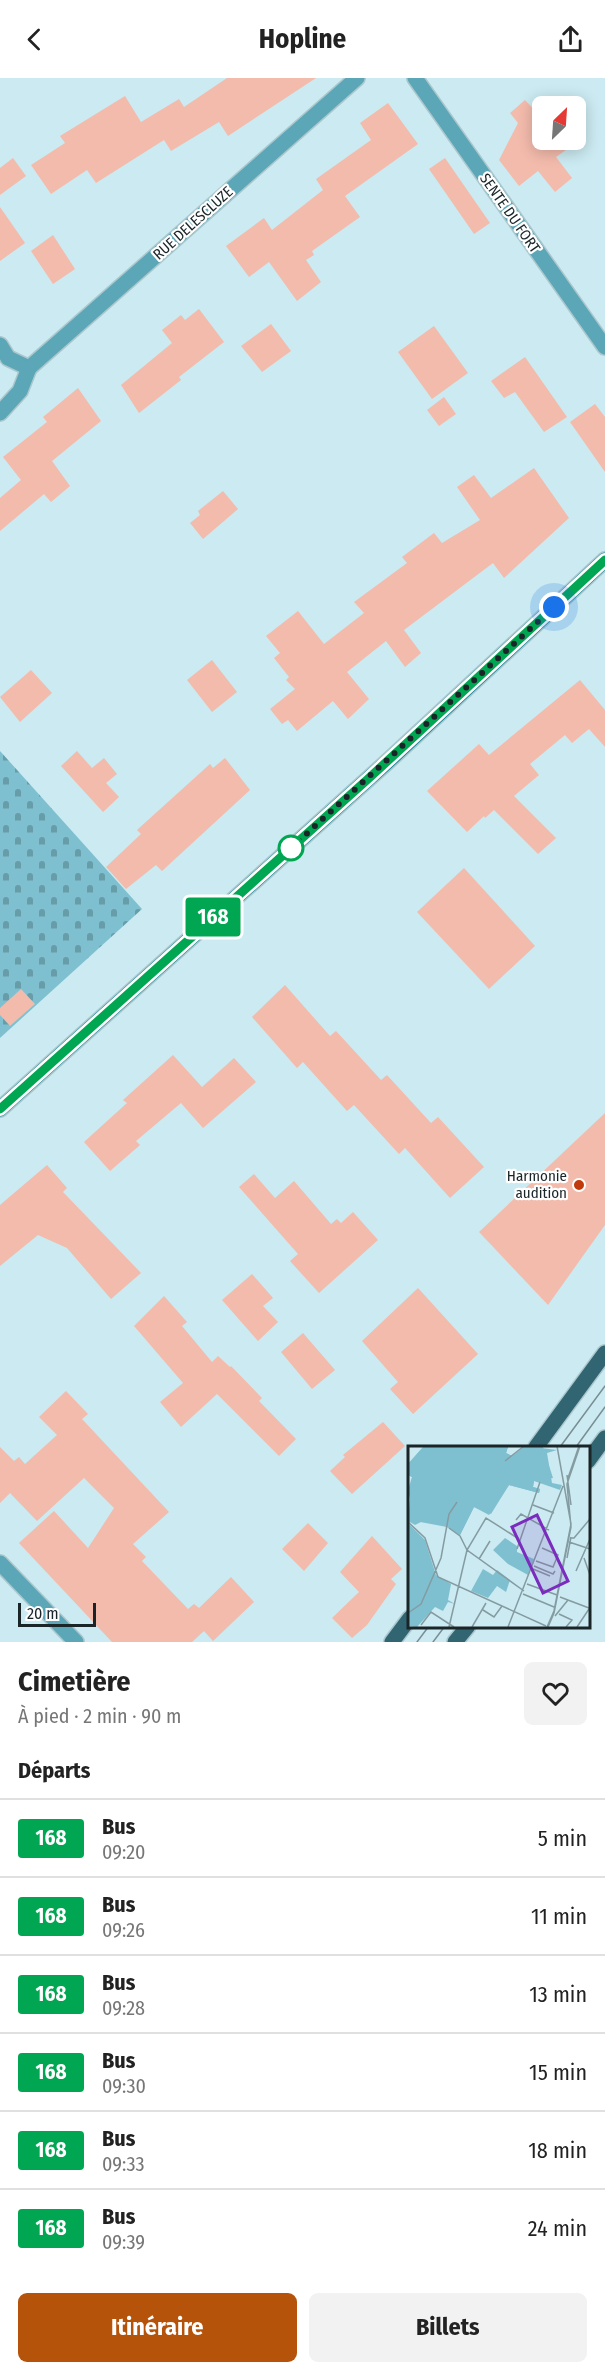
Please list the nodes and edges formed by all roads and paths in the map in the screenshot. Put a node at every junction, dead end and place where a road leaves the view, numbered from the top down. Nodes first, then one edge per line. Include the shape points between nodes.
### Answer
1 (357, 78) edge
2 (415, 78) edge
3 (0, 345) edge
4 (605, 347) edge
5 (28, 368) junction
6 (0, 413) edge
7 (605, 560) edge
8 (0, 1108) edge
9 (605, 1353) edge
10 (605, 1438) edge
11 (537, 1446) edge
12 (590, 1458) edge
13 (0, 1563) edge
14 (408, 1621) edge
15 (467, 1627) edge
16 (76, 1642) edge
17 (392, 1642) edge
18 (455, 1642) edge

1 - 5 street, RUE DELESCLUZE
2 - 4 street, SENTE DU FORT
3 - 5 street via 8,357
5 - 6 street via 20,391
7 - 8 street via 368,779
9 - 11 main road
10 - 12 main road
13 - 16 street
14 - 17 main road
15 - 18 main road

